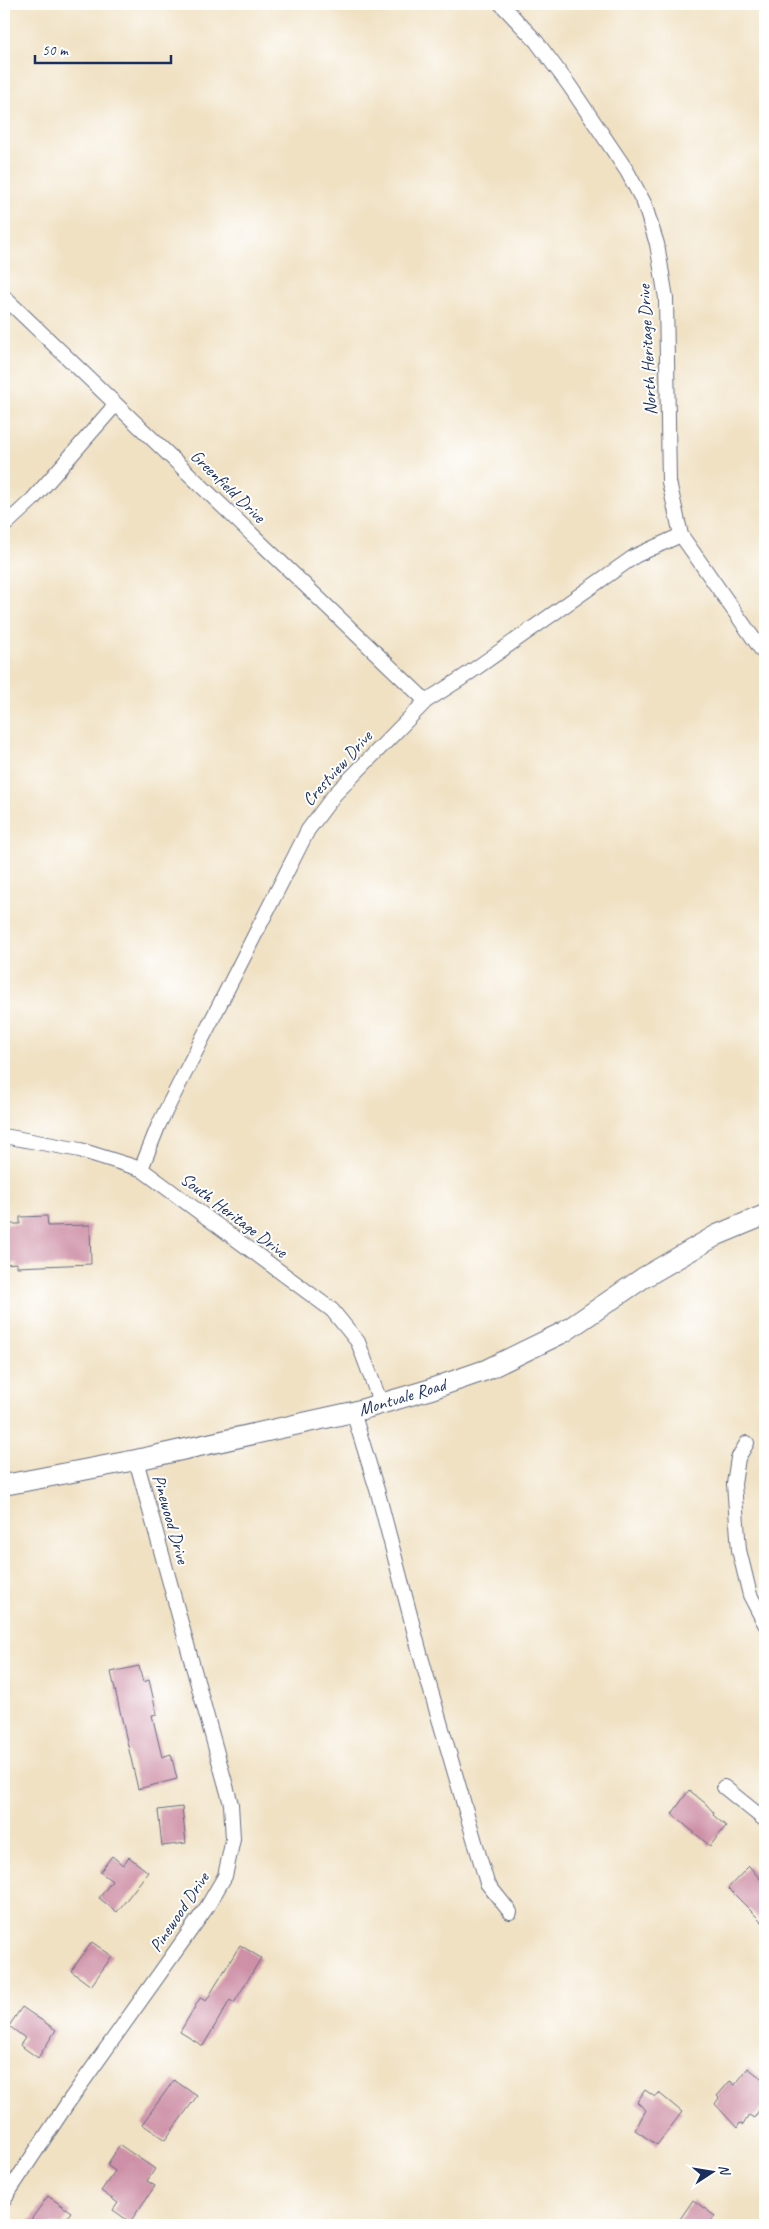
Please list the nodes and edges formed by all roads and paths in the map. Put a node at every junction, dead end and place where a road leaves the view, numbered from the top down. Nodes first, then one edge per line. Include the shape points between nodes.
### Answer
1 (501, 4) edge
2 (4, 297) edge
3 (116, 404) junction
4 (4, 526) edge
5 (681, 535) junction
6 (765, 655) edge
7 (426, 701) junction
8 (4, 1136) edge
9 (141, 1169) junction
10 (765, 1216) edge
11 (381, 1404) junction
12 (353, 1412) junction
13 (746, 1443) dead end
14 (136, 1460) junction
15 (4, 1485) edge
16 (765, 1624) edge
17 (724, 1787) dead end
18 (765, 1820) edge
19 (510, 1912) dead end
20 (4, 2199) edge

1 - 5 street, North Heritage Drive via 536,41 569,85 627,171 644,203 657,244 666,298 670,482
2 - 3 street, Greenfield Drive
3 - 4 street via 32,500
3 - 7 street, Greenfield Drive
5 - 6 street, North Heritage Drive
5 - 7 street, Crestview Drive via 635,556
7 - 9 street, Crestview Drive via 334,794 308,830 159,1124
8 - 9 street, South Heritage Drive via 80,1150
9 - 11 street, South Heritage Drive via 332,1310 358,1342
10 - 11 main road, Montvale Road via 709,1239 642,1278 564,1332 486,1370
11 - 12 main road, Montvale Road
12 - 14 main road, Montvale Road
12 - 19 street via 484,1874 487,1883
13 - 16 street via 738,1458 734,1484 739,1550 750,1595
14 - 15 main road, Montvale Road
14 - 20 street, Pinewood Drive via 231,1804 233,1839 226,1876 208,1906 67,2104
17 - 18 street

